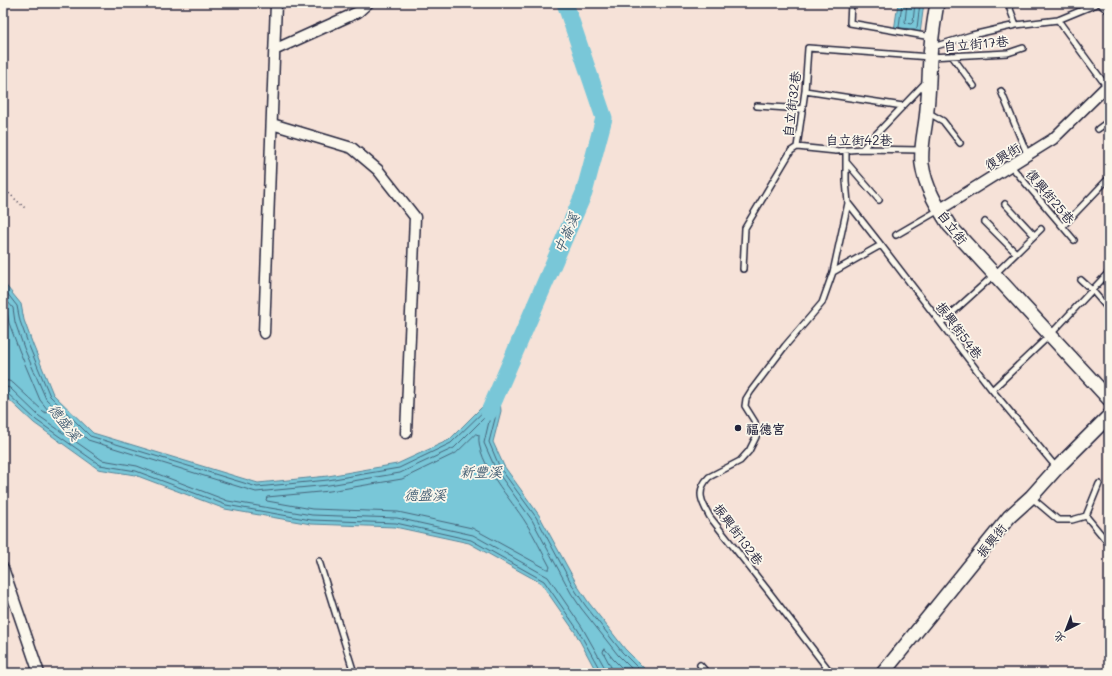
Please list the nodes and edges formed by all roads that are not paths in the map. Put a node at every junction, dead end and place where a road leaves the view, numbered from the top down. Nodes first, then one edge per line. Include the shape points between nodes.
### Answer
1 (276, 3) edge
2 (368, 3) edge
3 (851, 3) edge
4 (937, 3) edge
5 (1010, 3) edge
6 (1099, 3) edge
7 (1105, 3) edge
8 (1109, 6) edge
9 (1058, 20) junction
10 (1016, 25) junction
11 (931, 47) junction
12 (1024, 48) dead end
13 (274, 50) junction
14 (952, 56) junction
15 (930, 79) junction
16 (974, 86) dead end
17 (1108, 86) edge
18 (805, 91) junction
19 (1001, 91) dead end
20 (757, 106) dead end
21 (903, 106) junction
22 (803, 109) junction
23 (927, 112) junction
24 (1109, 121) edge
25 (272, 124) junction
26 (1098, 129) dead end
27 (960, 143) dead end
28 (797, 147) junction
29 (862, 149) junction
30 (921, 150) junction
31 (846, 151) junction
32 (1028, 156) junction
33 (847, 163) junction
34 (1011, 166) junction
35 (1109, 178) edge
36 (879, 200) dead end
37 (848, 203) junction
38 (1005, 204) dead end
39 (939, 210) junction
40 (985, 222) dead end
41 (1062, 226) junction
42 (1041, 229) dead end
43 (896, 235) dead end
44 (1034, 235) junction
45 (1074, 240) dead end
46 (881, 244) junction
47 (1016, 253) junction
48 (743, 269) dead end
49 (833, 272) junction
50 (1109, 272) edge
51 (994, 275) junction
52 (1081, 280) dead end
53 (1092, 290) junction
54 (1109, 310) edge
55 (940, 323) junction
56 (264, 333) dead end
57 (1050, 335) junction
58 (992, 390) junction
59 (1109, 399) edge
60 (1109, 416) edge
61 (406, 432) dead end
62 (1057, 468) junction
63 (1100, 484) dead end
64 (1031, 497) junction
65 (1086, 516) junction
66 (1109, 544) edge
67 (320, 561) dead end
68 (3, 568) edge
69 (700, 665) dead end
70 (39, 673) edge
71 (354, 673) edge
72 (707, 673) edge
73 (831, 673) edge
74 (883, 673) edge

1 - 13 street
2 - 13 street via 358,12
3 - 11 lane via 850,23
4 - 11 street, 自立街
5 - 10 lane
6 - 9 lane
7 - 8 street
9 - 10 lane
9 - 17 lane
10 - 11 lane
11 - 14 lane, 自立街17巷
11 - 15 street, 自立街
11 - 18 lane, 自立街32巷 via 808,48
12 - 14 lane, 自立街17巷 via 1008,53
13 - 25 street
14 - 16 lane
15 - 21 lane
15 - 23 street, 自立街
17 - 32 street, 復興街 via 1053,139
18 - 21 lane
18 - 22 lane, 自立街32巷
19 - 32 lane
20 - 22 lane
21 - 29 lane
22 - 28 lane, 自立街32巷
23 - 27 lane via 943,121
23 - 30 street, 自立街
24 - 26 lane
25 - 56 street
25 - 61 street via 352,148 378,170 415,217
28 - 31 lane, 自立街42巷
28 - 48 lane, 自立街32巷 via 791,151 745,228
29 - 30 lane, 自立街42巷
29 - 31 lane, 自立街42巷
30 - 39 street, 自立街 via 927,185
31 - 33 lane
32 - 34 street, 復興街
33 - 36 lane
33 - 37 lane
34 - 39 street, 復興街
34 - 41 lane, 復興街25巷
35 - 41 lane
37 - 46 lane, 振興街54巷
37 - 49 lane
38 - 44 lane
39 - 43 lane, 復興街
39 - 51 street, 自立街 via 949,225
40 - 47 lane
41 - 45 lane, 復興街25巷
42 - 44 lane
44 - 47 lane
46 - 49 lane
46 - 55 lane, 振興街54巷
47 - 51 lane
49 - 73 lane, 振興街132巷 via 822,303 785,346 746,399 745,406 755,422 756,430 756,437 749,451 740,460 709,477 701,490 703,503 710,517
50 - 53 lane
51 - 55 lane
51 - 57 street, 自立街
52 - 53 lane
53 - 54 lane
53 - 57 lane
55 - 58 lane, 振興街54巷
57 - 58 lane
57 - 59 street, 自立街
58 - 62 lane, 振興街54巷
60 - 62 street, 振興街
62 - 64 street, 振興街
63 - 65 lane
64 - 65 lane via 1058,520
64 - 74 street, 振興街 via 1009,517
65 - 66 lane
67 - 71 lane
68 - 70 street
69 - 72 lane

